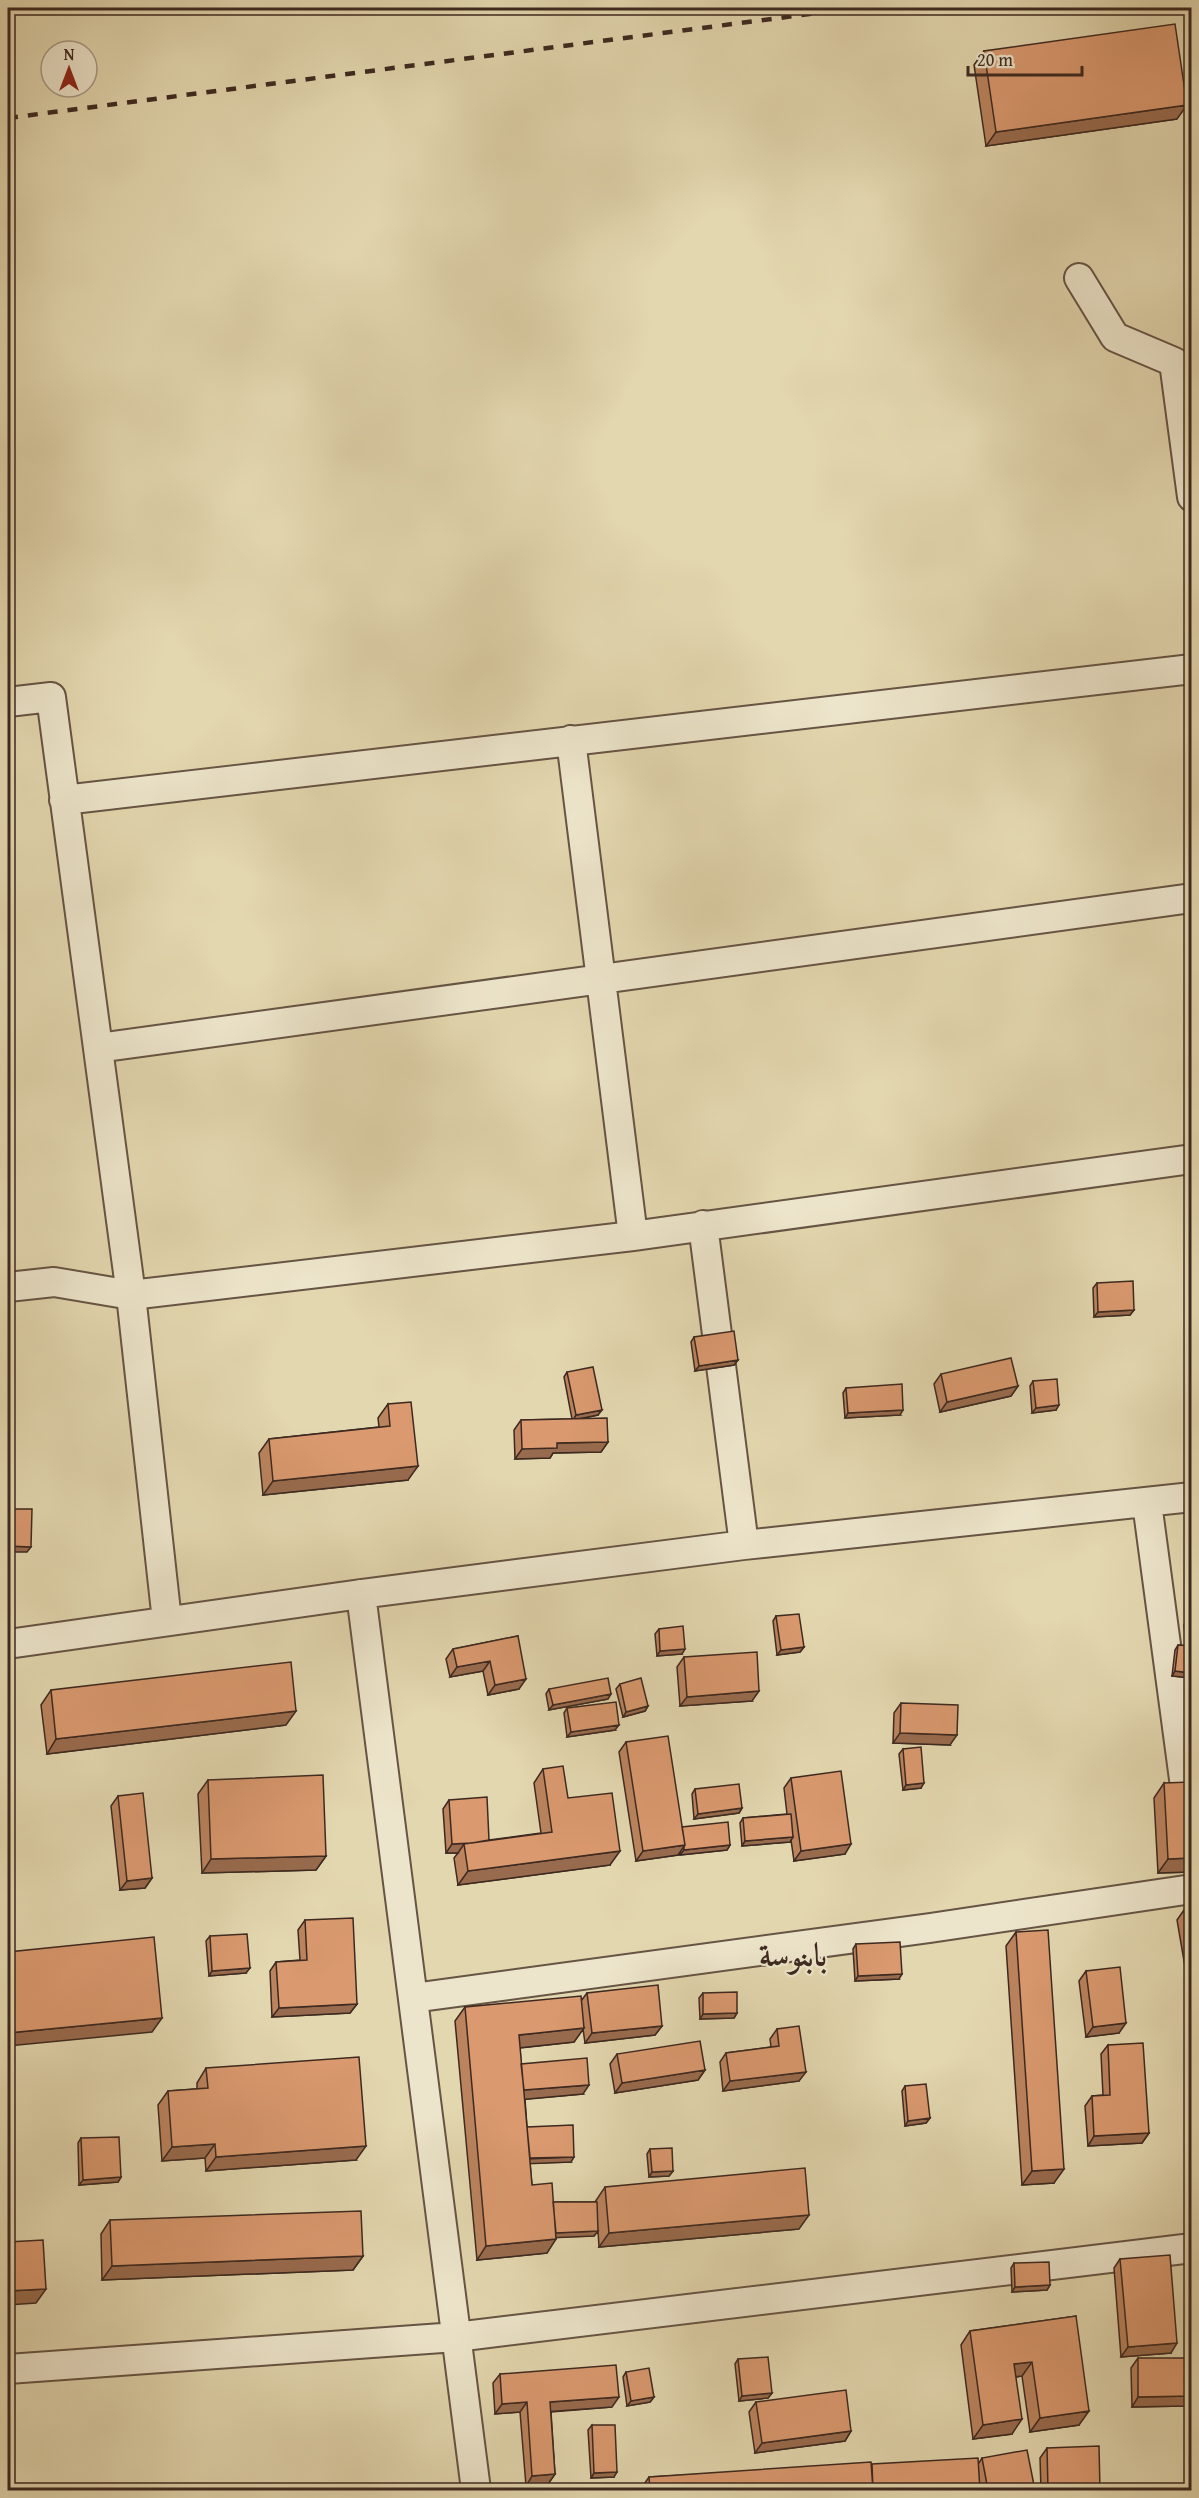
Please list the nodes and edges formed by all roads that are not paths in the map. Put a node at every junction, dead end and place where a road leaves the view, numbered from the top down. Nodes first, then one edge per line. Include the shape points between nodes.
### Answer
1 (1080, 278) dead end
2 (1183, 360) edge
3 (1191, 497) edge
4 (1191, 669) edge
5 (8, 702) edge
6 (571, 740) junction
7 (64, 800) junction
8 (1191, 898) edge
9 (602, 977) junction
10 (98, 1048) junction
11 (1191, 1159) edge
12 (703, 1225) junction
13 (633, 1236) junction
14 (8, 1287) edge
15 (131, 1295) junction
16 (1191, 1497) edge
17 (1147, 1503) junction
18 (744, 1545) junction
19 (361, 1594) junction
20 (167, 1621) junction
21 (8, 1644) edge
22 (1188, 1776) edge
23 (1191, 1839) edge
24 (1191, 1889) edge
25 (413, 1998) junction
26 (1191, 2248) edge
27 (456, 2337) junction
28 (8, 2369) edge
29 (476, 2490) edge

1 - 2 street via 1115,336
2 - 3 street
4 - 6 street
5 - 7 street via 51,697
6 - 7 street
6 - 9 street
7 - 10 street
8 - 9 street
9 - 10 street
9 - 13 street
10 - 15 street
11 - 12 street
12 - 13 street
12 - 18 street
13 - 15 street
14 - 15 street via 54,1282
15 - 20 street
16 - 17 street
17 - 18 street
17 - 22 street
18 - 19 street
19 - 20 street
19 - 25 street
20 - 21 street
22 - 23 street
24 - 25 street
25 - 27 street
26 - 27 street
27 - 28 street
27 - 29 street

